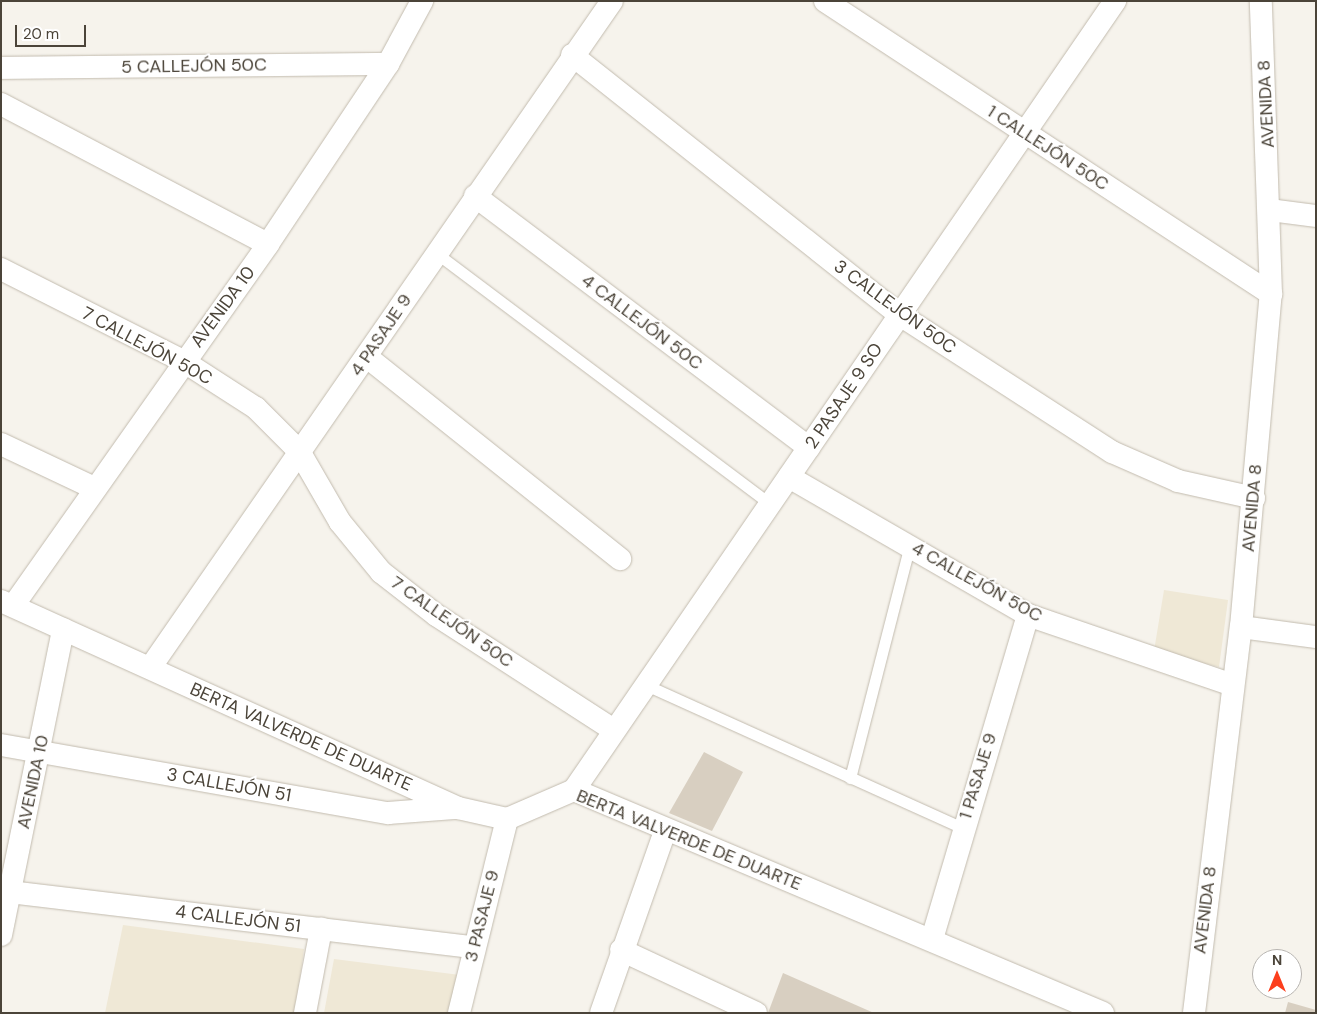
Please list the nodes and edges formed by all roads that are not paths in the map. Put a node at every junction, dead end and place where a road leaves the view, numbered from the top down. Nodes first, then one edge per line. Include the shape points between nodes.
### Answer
1 (422, 1) edge
2 (612, 1) edge
3 (824, 1) edge
4 (1115, 1) edge
5 (1261, 1) edge
6 (856, 9) edge
7 (572, 56) junction
8 (388, 64) junction
9 (1, 68) edge
10 (1, 104) edge
11 (1024, 133) junction
12 (475, 196) junction
13 (1270, 210) junction
14 (1316, 216) edge
15 (268, 244) junction
16 (436, 253) junction
17 (1, 269) edge
18 (1272, 294) junction
19 (900, 315) junction
20 (367, 357) junction
21 (183, 361) junction
22 (1, 444) edge
23 (809, 448) junction
24 (299, 451) junction
25 (789, 477) junction
26 (94, 488) junction
27 (1254, 498) junction
28 (770, 504) junction
29 (910, 545) junction
30 (620, 559) dead end
31 (7, 603) edge
32 (1028, 615) junction
33 (1241, 627) junction
34 (63, 629) junction
35 (1316, 637) edge
36 (150, 668) junction
37 (1232, 685) junction
38 (646, 686) junction
39 (614, 730) junction
40 (1, 745) edge
41 (40, 751) junction
42 (850, 778) junction
43 (574, 790) junction
44 (458, 808) junction
45 (507, 819) junction
46 (963, 828) junction
47 (665, 832) junction
48 (5, 892) edge
49 (321, 929) junction
50 (1, 935) edge
51 (932, 939) junction
52 (474, 947) junction
53 (621, 950) junction
54 (754, 1012) edge
55 (305, 1013) edge
56 (459, 1013) edge
57 (601, 1013) edge
58 (1103, 1013) edge
59 (1194, 1013) edge

1 - 8 street, AVENIDA 10
2 - 7 street, 4 PASAJE 9
3 - 6 street, 1 CALLEJÓN 50C
4 - 11 street, 2 PASAJE 9 SO
5 - 13 street, AVENIDA 8
6 - 11 street, 1 CALLEJÓN 50C
7 - 12 street, 4 PASAJE 9
7 - 19 street, 3 CALLEJÓN 50C
8 - 9 street, 5 CALLEJÓN 50C
8 - 15 street, AVENIDA 10
10 - 15 street
11 - 18 street, 1 CALLEJÓN 50C
11 - 19 street, 2 PASAJE 9 SO
12 - 16 street, 4 PASAJE 9
12 - 23 street, 4 CALLEJÓN 50C
13 - 14 street
13 - 18 street, AVENIDA 8
15 - 21 street, AVENIDA 10
16 - 20 street, 4 PASAJE 9
16 - 28 lane
17 - 21 street, 7 CALLEJÓN 50C
18 - 27 street, AVENIDA 8
19 - 23 street, 2 PASAJE 9 SO
19 - 27 street, 3 CALLEJÓN 50C via 1112,452 1178,481
20 - 24 street, 4 PASAJE 9
20 - 30 street
21 - 24 street, 7 CALLEJÓN 50C via 256,408
21 - 26 street, AVENIDA 10
22 - 26 street
23 - 25 street, 2 PASAJE 9 SO
24 - 36 street, 4 PASAJE 9
24 - 39 street, 7 CALLEJÓN 50C via 340,522 381,572 436,615
25 - 28 street, 2 PASAJE 9 SO
25 - 29 street, 4 CALLEJÓN 50C
26 - 31 street, AVENIDA 10
27 - 33 street, AVENIDA 8
28 - 38 street, 2 PASAJE 9 SO
29 - 32 street, 4 CALLEJÓN 50C
29 - 42 lane
31 - 34 street, BERTA VALVERDE DE DUARTE
32 - 37 street, 4 CALLEJÓN 50C
32 - 46 street, 1 PASAJE 9
33 - 35 street
33 - 37 street, AVENIDA 8
34 - 36 street, BERTA VALVERDE DE DUARTE
34 - 41 street, AVENIDA 10
36 - 44 street, BERTA VALVERDE DE DUARTE
37 - 59 street, AVENIDA 8
38 - 39 street, 2 PASAJE 9 SO
38 - 42 lane
39 - 43 street, 2 PASAJE 9 SO
40 - 41 street, 3 CALLEJÓN 51
41 - 44 street, 3 CALLEJÓN 51 via 388,813
41 - 48 street, AVENIDA 10
42 - 46 lane
43 - 45 street, BERTA VALVERDE DE DUARTE
43 - 47 street, BERTA VALVERDE DE DUARTE
44 - 45 street, BERTA VALVERDE DE DUARTE
45 - 52 street, 3 PASAJE 9
46 - 51 street, 1 PASAJE 9
47 - 51 street, BERTA VALVERDE DE DUARTE
47 - 53 street
48 - 49 street, 4 CALLEJÓN 51
48 - 50 street, AVENIDA 10
49 - 52 street, 4 CALLEJÓN 51
49 - 55 street
51 - 58 street, BERTA VALVERDE DE DUARTE
52 - 56 street, 3 PASAJE 9
53 - 54 street
53 - 57 street

